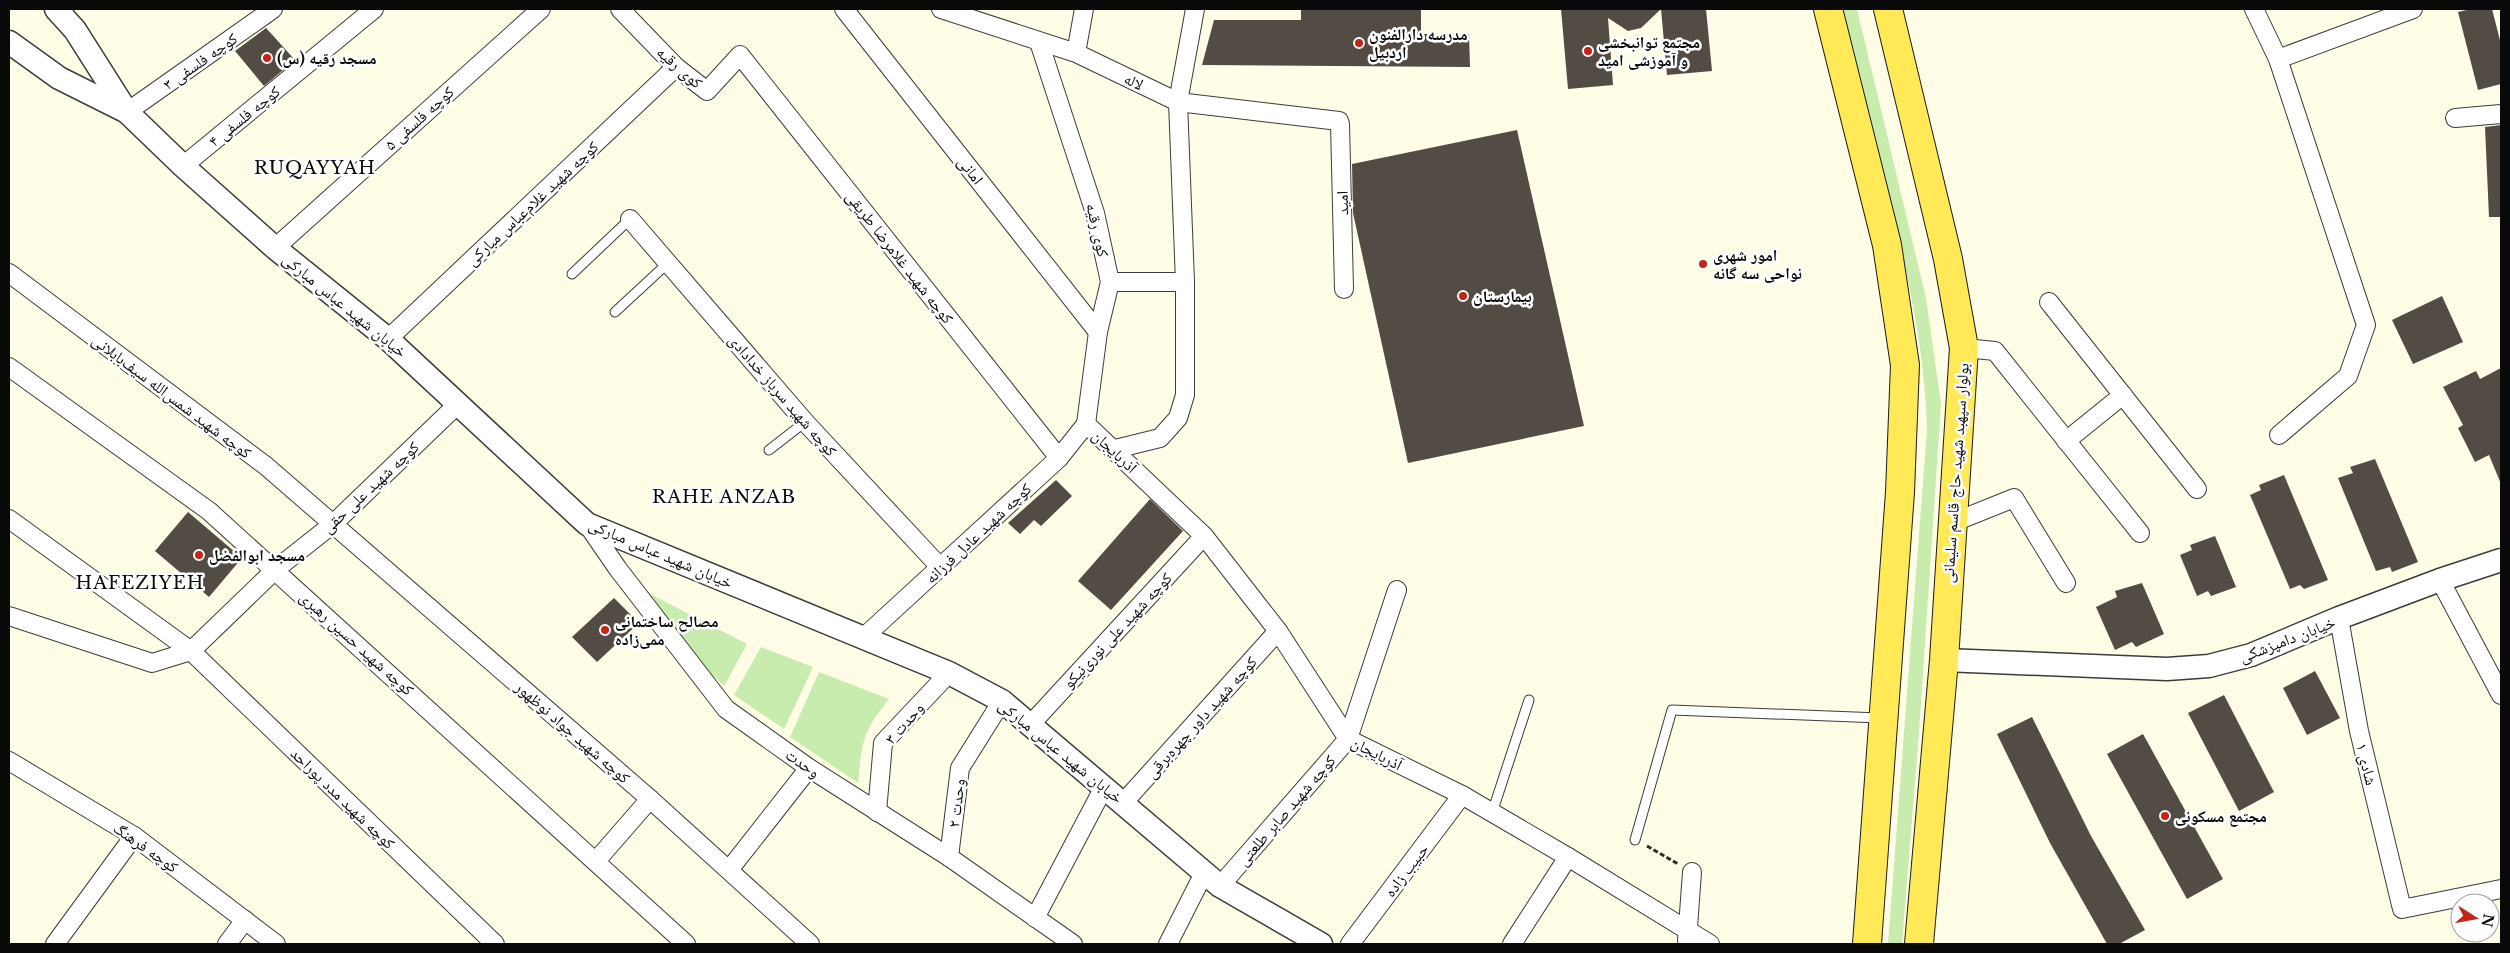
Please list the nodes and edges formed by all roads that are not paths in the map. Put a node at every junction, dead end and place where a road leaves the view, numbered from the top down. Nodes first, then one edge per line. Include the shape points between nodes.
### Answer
1 (56, 9) edge
2 (273, 9) edge
3 (374, 9) edge
4 (542, 9) edge
5 (620, 9) edge
6 (844, 9) edge
7 (941, 9) edge
8 (1084, 9) edge
9 (1195, 9) edge
10 (1828, 9) edge
11 (1888, 9) edge
12 (2254, 9) edge
13 (2413, 9) edge
14 (2374, 15) edge
15 (9, 42) edge
16 (1039, 42) junction
17 (1076, 53) junction
18 (740, 55) joint
19 (2278, 59) junction
20 (676, 67) junction
21 (1178, 102) junction
22 (127, 112) junction
23 (2501, 114) edge
24 (2456, 118) dead end
25 (1335, 120) joint
26 (183, 166) junction
27 (630, 219) joint
28 (275, 248) junction
29 (669, 262) junction
30 (9, 273) edge
31 (572, 274) dead end
32 (1110, 282) junction
33 (1185, 282) junction
34 (1344, 289) dead end
35 (2049, 302) dead end
36 (615, 312) dead end
37 (1098, 332) junction
38 (388, 339) junction
39 (1964, 348) junction
40 (9, 367) edge
41 (2123, 395) junction
42 (459, 403) junction
43 (805, 422) junction
44 (1086, 424) junction
45 (2279, 435) dead end
46 (2066, 441) junction
47 (1115, 449) junction
48 (769, 450) dead end
49 (1059, 458) junction
50 (2197, 490) dead end
51 (9, 518) edge
52 (1952, 523) junction
53 (333, 524) junction
54 (587, 524) junction
55 (2140, 533) dead end
56 (1204, 536) junction
57 (2501, 560) edge
58 (940, 568) junction
59 (276, 569) junction
60 (2440, 580) junction
61 (2066, 583) dead end
62 (1397, 590) dead end
63 (9, 616) edge
64 (2339, 618) junction
65 (1278, 631) junction
66 (864, 637) junction
67 (191, 651) junction
68 (1944, 660) junction
69 (949, 673) junction
70 (2501, 695) edge
71 (1002, 700) junction
72 (1529, 700) dead end
73 (1882, 718) junction
74 (1030, 725) junction
75 (1348, 739) junction
76 (9, 762) edge
77 (809, 768) junction
78 (1104, 787) junction
79 (1462, 795) junction
80 (650, 799) junction
81 (1124, 802) junction
82 (877, 812) junction
83 (1492, 813) junction
84 (134, 836) junction
85 (1635, 840) road end
86 (949, 857) junction
87 (1568, 857) junction
88 (596, 861) junction
89 (729, 870) junction
90 (1692, 872) road end
91 (1212, 879) junction
92 (2501, 889) edge
93 (1035, 918) junction
94 (245, 920) junction
95 (1687, 938) edge
96 (1314, 943) edge
97 (56, 944) edge
98 (227, 944) edge
99 (276, 944) edge
100 (494, 944) edge
101 (686, 944) edge
102 (810, 944) edge
103 (1073, 944) edge
104 (1168, 944) edge
105 (1350, 944) edge
106 (1512, 944) edge
107 (1710, 944) edge
108 (1866, 944) edge
109 (1919, 944) edge

1 - 22 street via 74,30
2 - 22 street, کوچه فلسفی ۳
3 - 26 street, کوچه فلسفی ۴
4 - 28 street, کوچه فلسفی ۵
5 - 20 street, کوی رقیه
6 - 37 street, امانی
7 - 16 street, لاله
8 - 17 street
9 - 21 street
10 - 73 main road via 1887,245 1905,365 1900,492
11 - 39 main road, بولوار سپهبد شهید حاج قاسم سلیمانی via 1940,222
12 - 19 street
13 - 14 street
14 - 19 street
15 - 22 street, خیابان شهید عباس مبارکی via 59,78
16 - 17 street, لاله
16 - 32 street, کوی رقیه via 1096,213
17 - 21 street, لاله
18 - 20 street, کوی رقیه via 707,91
18 - 49 street, کوچه شهید غلامرضا طریقی
19 - 45 street via 2366,325 2348,376
20 - 38 street, کوچه شهید غلام‌عباس مبارکی
21 - 25 street, لاله
21 - 33 street
22 - 26 street, خیابان شهید عباس مبارکی
23 - 24 street
25 - 34 street, امید via 1340,124
26 - 28 street, خیابان شهید عباس مبارکی
27 - 29 street, کوچه شهید سرباز خدادادی
27 - 31 lane
28 - 38 street, خیابان شهید عباس مبارکی
29 - 36 lane
29 - 43 street, کوچه شهید سرباز خدادادی
30 - 53 street, کوچه شهید شمس‌الله سیف‌بابلانی via 266,466
32 - 33 street
32 - 37 street, کوی رقیه
33 - 47 street via 1185,395 1178,418 1160,438
35 - 41 street
37 - 44 street, کوی رقیه
38 - 42 street, خیابان شهید عباس مبارکی
39 - 46 street via 1995,351
39 - 52 main road, بولوار سپهبد شهید حاج قاسم سلیمانی
40 - 59 street, کوچه شهید حسین رهبری via 209,511
41 - 46 street
41 - 50 street
42 - 53 street, کوچه شهید علی حقی
42 - 54 street, خیابان شهید عباس مبارکی
43 - 48 lane
43 - 58 street, کوچه شهید سرباز خدادادی
44 - 47 street, آذربایجان
44 - 49 street, کوچه شهید عادل فرزانه
46 - 55 street
47 - 56 street, آذربایجان
49 - 58 street, کوچه شهید عادل فرزانه
51 - 67 street, کوچه شهید مدد پوراحد
52 - 61 street via 2014,498
52 - 68 main road, بولوار سپهبد شهید حاج قاسم سلیمانی
53 - 59 street, کوچه شهید علی حقی
53 - 80 street, کوچه شهید جواد نوظهور
54 - 66 street, خیابان شهید عباس مبارکی
54 - 77 street, وحدت via 726,708
56 - 65 street, آذربایجان
56 - 74 street, کوچه شهید علی نوری‌نیکو
57 - 60 street, خیابان دامپزشکی
58 - 66 street, کوچه شهید عادل فرزانه
59 - 67 street, کوچه شهید علی حقی
59 - 88 street, کوچه شهید حسین رهبری
60 - 64 street, خیابان دامپزشکی
60 - 70 street
62 - 75 street, کوچه شهید صابر طلعتی
63 - 67 street via 152,663
64 - 68 street, خیابان دامپزشکی via 2251,655 2209,666 2167,669
64 - 92 street, شادی ۱ via 2359,731 2402,909
65 - 75 street, آذربایجان
65 - 81 street, کوچه شهید داور چهره‌برقی
66 - 69 street, خیابان شهید عباس مبارکی
67 - 100 street, کوچه شهید مدد پوراحد
68 - 109 main road, بولوار سپهبد شهید حاج قاسم سلیمانی
69 - 71 street, خیابان شهید عباس مبارکی
69 - 82 street, وحدت ۳ via 883,743
71 - 74 street, خیابان شهید عباس مبارکی
71 - 86 street, وحدت ۲ via 960,768
72 - 83 lane
73 - 85 lane via 1672,710
73 - 108 main road
74 - 78 street, خیابان شهید عباس مبارکی
75 - 79 street, آذربایجان
75 - 91 street, کوچه شهید صابر طلعتی
76 - 84 street, کوچه فرهنگ
77 - 82 street, وحدت
77 - 89 street
78 - 81 street, خیابان شهید عباس مبارکی
78 - 93 street
79 - 83 street, آذربایجان
79 - 105 street, حبیب زاده
80 - 88 street
80 - 89 street, کوچه شهید جواد نوظهور
81 - 91 street, خیابان شهید عباس مبارکی
82 - 86 street, وحدت
83 - 87 street, آذربایجان
84 - 94 street, کوچه فرهنگ
84 - 97 street
86 - 93 street, وحدت
87 - 95 street, آذربایجان
87 - 106 street
88 - 101 street, کوچه شهید حسین رهبری
89 - 102 street, کوچه شهید جواد نوظهور
90 - 95 street
91 - 96 street, خیابان شهید عباس مبارکی
91 - 104 street
93 - 103 street, وحدت
94 - 98 street
94 - 99 street, کوچه فرهنگ
95 - 107 street, آذربایجان

